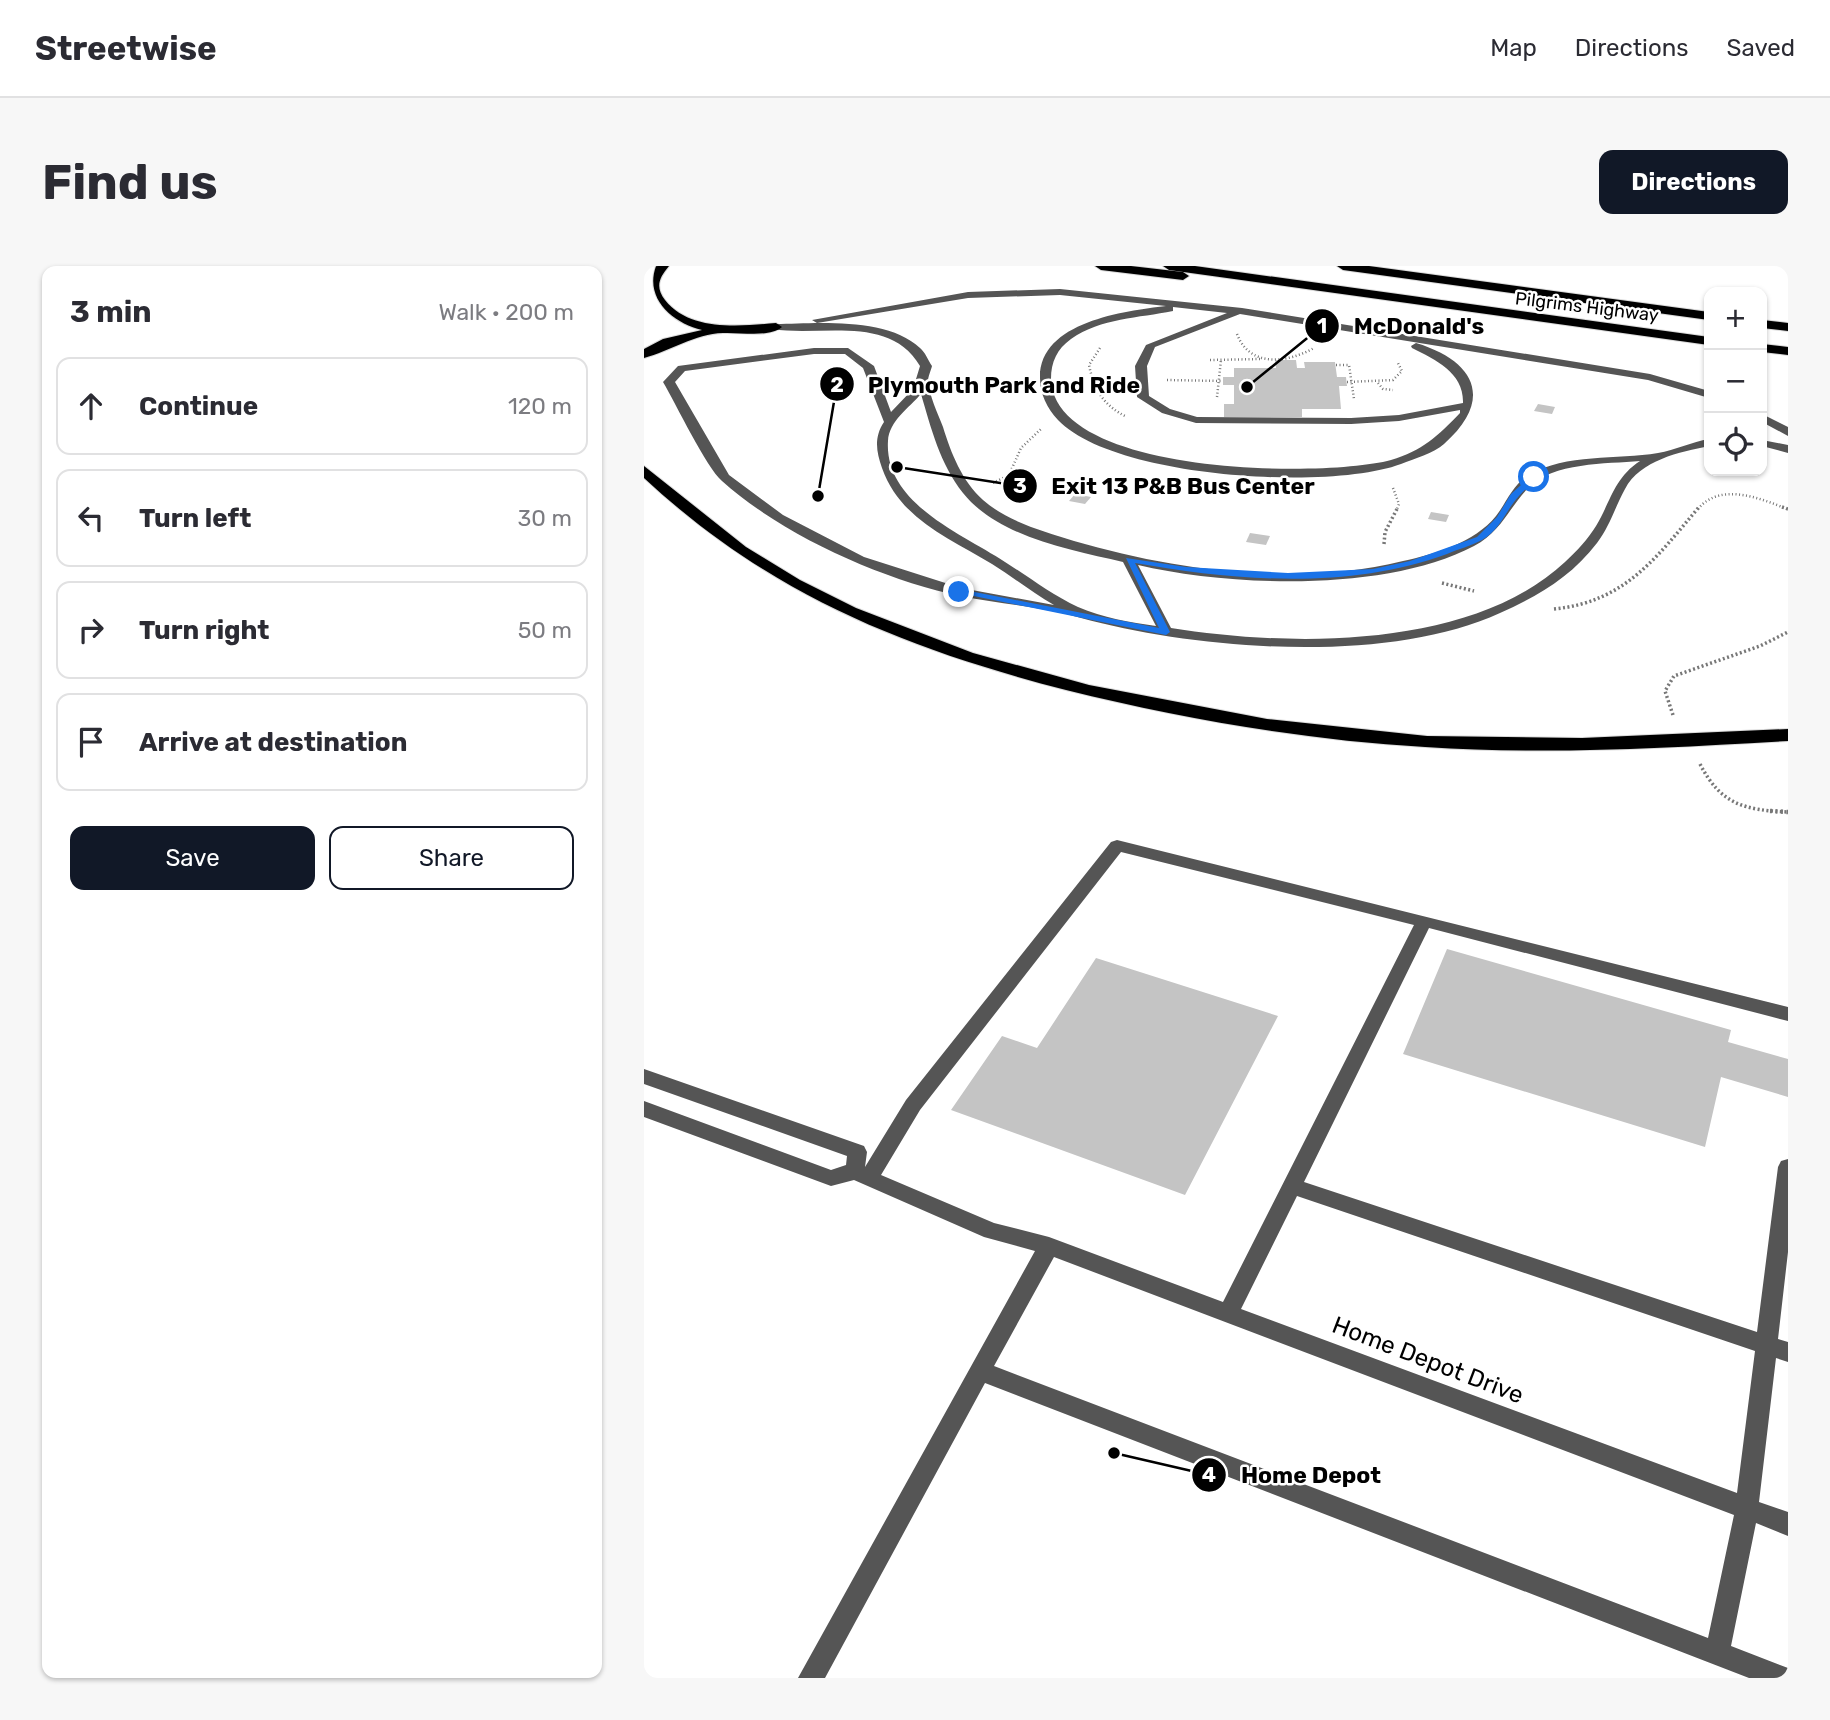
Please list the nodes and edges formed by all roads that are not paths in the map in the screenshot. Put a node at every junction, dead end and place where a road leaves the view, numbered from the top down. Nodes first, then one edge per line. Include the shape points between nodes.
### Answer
1 (663, 266) edge
2 (1101, 266) edge
3 (1169, 266) edge
4 (1343, 266) edge
5 (1197, 306) junction
6 (1457, 308) junction
7 (1242, 312) junction
8 (1704, 315) edge
9 (1767, 325) edge
10 (776, 327) junction
11 (1788, 327) edge
12 (725, 328) junction
13 (1397, 337) junction
14 (1704, 340) edge
15 (1767, 349) edge
16 (1788, 351) edge
17 (644, 354) edge
18 (923, 382) junction
19 (1704, 393) edge
20 (1469, 405) junction
21 (1767, 420) edge
22 (889, 421) junction
23 (1788, 432) edge
24 (1704, 444) edge
25 (1767, 444) edge
26 (1788, 449) edge
27 (1665, 454) junction
28 (644, 470) edge
29 (1129, 560) junction
30 (1084, 615) junction
31 (1166, 632) junction
32 (1788, 720) edge
33 (1788, 735) edge
34 (1698, 738) junction
35 (1424, 921) junction
36 (1788, 1014) edge
37 (644, 1076) edge
38 (644, 1110) edge
39 (1788, 1167) edge
40 (862, 1175) junction
41 (1292, 1186) junction
42 (1049, 1246) junction
43 (1228, 1314) junction
44 (1766, 1345) junction
45 (1788, 1352) edge
46 (980, 1371) junction
47 (1746, 1508) junction
48 (1788, 1524) edge
49 (1717, 1654) junction
50 (811, 1678) edge
51 (1781, 1678) edge

1 - 12 highway via 652,290 660,305 680,319
2 - 6 highway
3 - 6 highway, Pilgrims Highway
4 - 8 highway, Pilgrims Highway
5 - 7 lane
5 - 10 lane via 1021,291 915,302
5 - 20 lane via 1116,318 1078,330 1049,358 1044,381 1053,405 1065,420 1097,440 1200,469 1253,475 1364,468 1427,449 1457,429
6 - 14 highway, Pilgrims Highway
7 - 13 lane
7 - 20 lane via 1151,345 1141,366 1143,397 1166,411 1196,420 1351,421
9 - 11 highway
10 - 12 highway
10 - 18 lane via 887,333 923,358
12 - 17 highway via 668,342
13 - 19 lane via 1650,377
13 - 20 lane via 1460,372
15 - 16 highway
18 - 22 lane
18 - 29 lane via 940,436 978,503 1028,529
21 - 23 lane
22 - 30 lane via 881,436 884,456 902,499 953,538
22 - 30 lane via 868,366 848,351 682,368 669,382 724,477 779,519 859,560 959,592
24 - 27 lane
25 - 26 lane
27 - 29 lane via 1573,466 1534,477 1480,538 1449,552 1373,571 1245,575
27 - 31 lane via 1627,477 1600,531 1573,562 1536,592 1488,615 1444,627 1344,639 1248,639
28 - 34 highway via 709,529 834,605 913,639 1047,680 1203,714 1378,738 1486,743
29 - 31 lane
30 - 31 lane
32 - 34 highway
33 - 34 highway
35 - 36 lane
35 - 40 lane via 1117,846
35 - 41 lane
37 - 40 lane via 857,1152
38 - 40 lane via 831,1178
39 - 44 lane
40 - 42 lane, Home Depot Drive via 991,1231
41 - 43 lane
41 - 44 lane
42 - 43 lane, Home Depot Drive
42 - 46 lane
43 - 47 lane, Home Depot Drive
44 - 45 lane
44 - 47 lane
46 - 49 lane
46 - 50 lane
47 - 48 lane, Home Depot Drive
47 - 49 lane
49 - 51 lane

